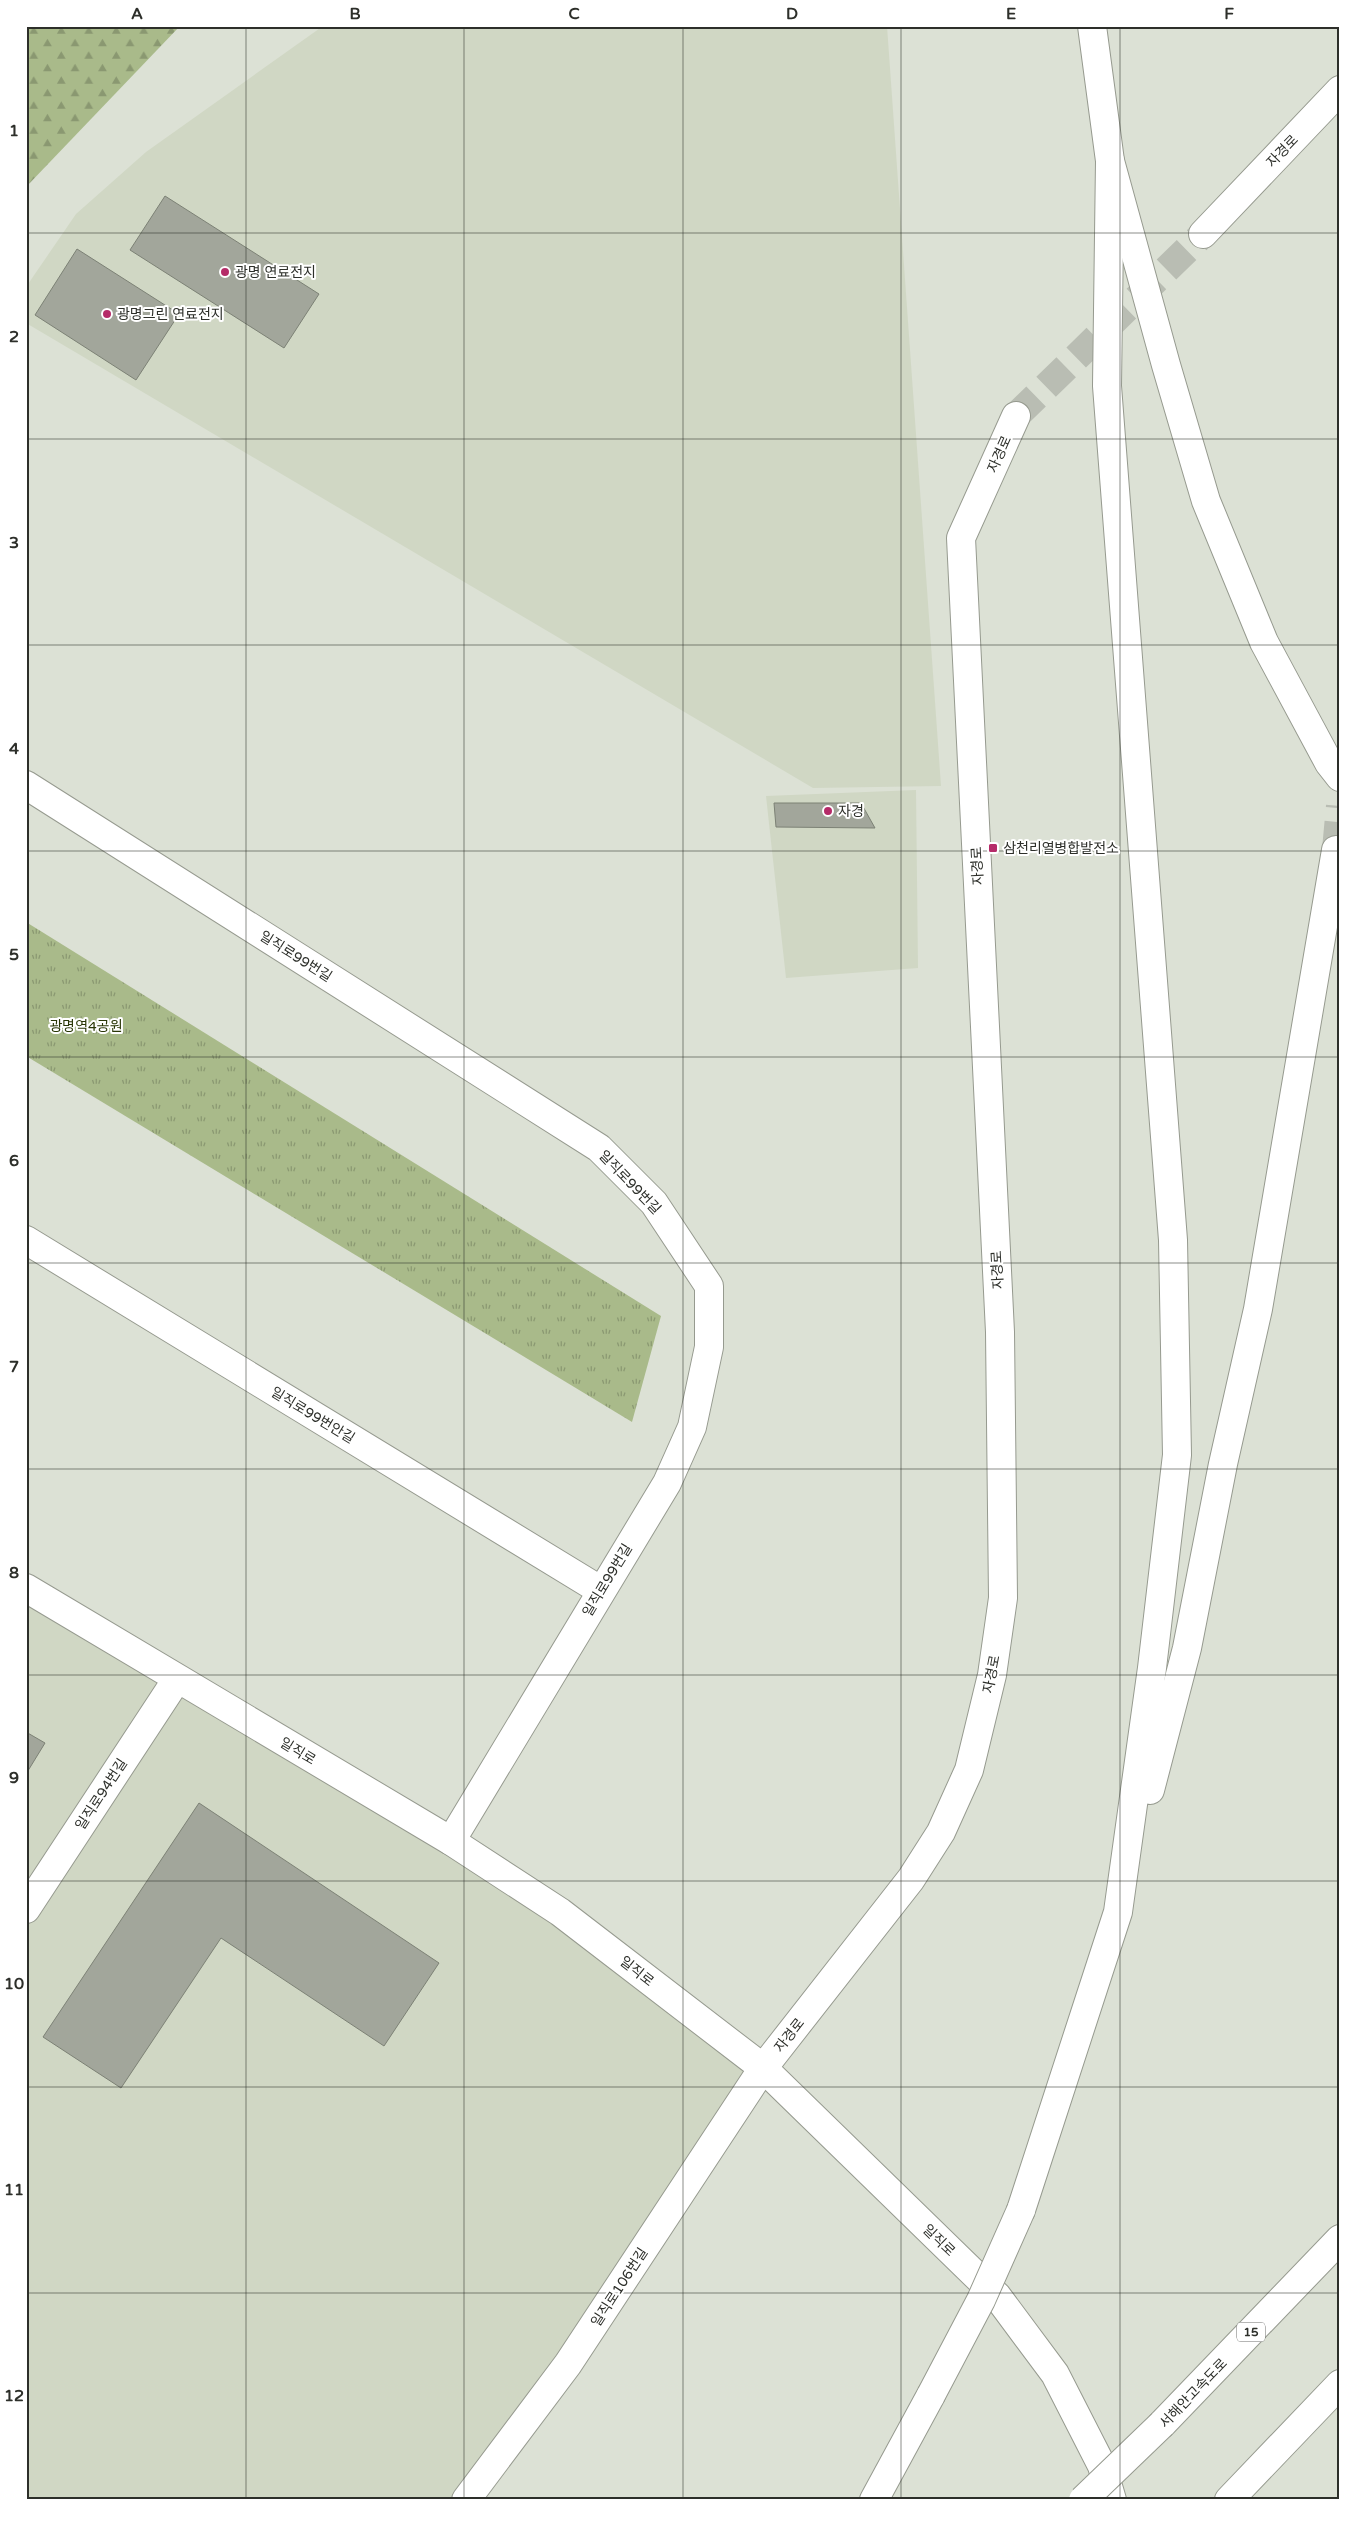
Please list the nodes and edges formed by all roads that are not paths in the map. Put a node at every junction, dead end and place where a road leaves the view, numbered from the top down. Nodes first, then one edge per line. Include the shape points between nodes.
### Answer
1 (1092, 26) edge
2 (1340, 90) edge
3 (1110, 162) junction
4 (1203, 234) tunnel mouth
5 (1016, 416) tunnel mouth
6 (1340, 777) edge
7 (26, 785) edge
8 (1336, 850) dead end
9 (26, 1240) edge
10 (26, 1588) edge
11 (600, 1590) junction
12 (177, 1679) junction
13 (451, 1841) junction
14 (26, 1909) edge
15 (1118, 1912) junction
16 (763, 2068) junction
17 (1340, 2239) edge
18 (1340, 2384) edge
19 (466, 2500) edge
20 (874, 2500) edge
21 (1083, 2500) edge
22 (1112, 2500) edge
23 (1229, 2500) edge

1 - 3 main road
2 - 4 main road, 자경로
3 - 6 main road via 1206,501 1264,642 1329,763
3 - 15 main road via 1107,386 1173,1240 1177,1455
5 - 16 main road, 자경로 via 961,538 1000,1332 1003,1598 992,1675 969,1770 941,1832 911,1879
7 - 11 main road, 일직로99번길 via 599,1148 654,1203 709,1286 709,1347 692,1427 667,1483
8 - 15 main road via 1258,1309 1187,1648
9 - 11 main road, 일직로99번안길
10 - 12 main road, 일직로
11 - 13 main road, 일직로99번길
12 - 13 main road, 일직로
12 - 14 main road, 일직로94번길
13 - 16 main road, 일직로 via 560,1912
15 - 20 main road, bridge via 1021,2210 981,2300
16 - 19 main road, 일직로106번길 via 568,2364
16 - 22 main road, 일직로 via 997,2296 1055,2374 1102,2466
17 - 21 main road, 서해안고속도로 / 15, bridge via 1162,2424
18 - 23 main road

